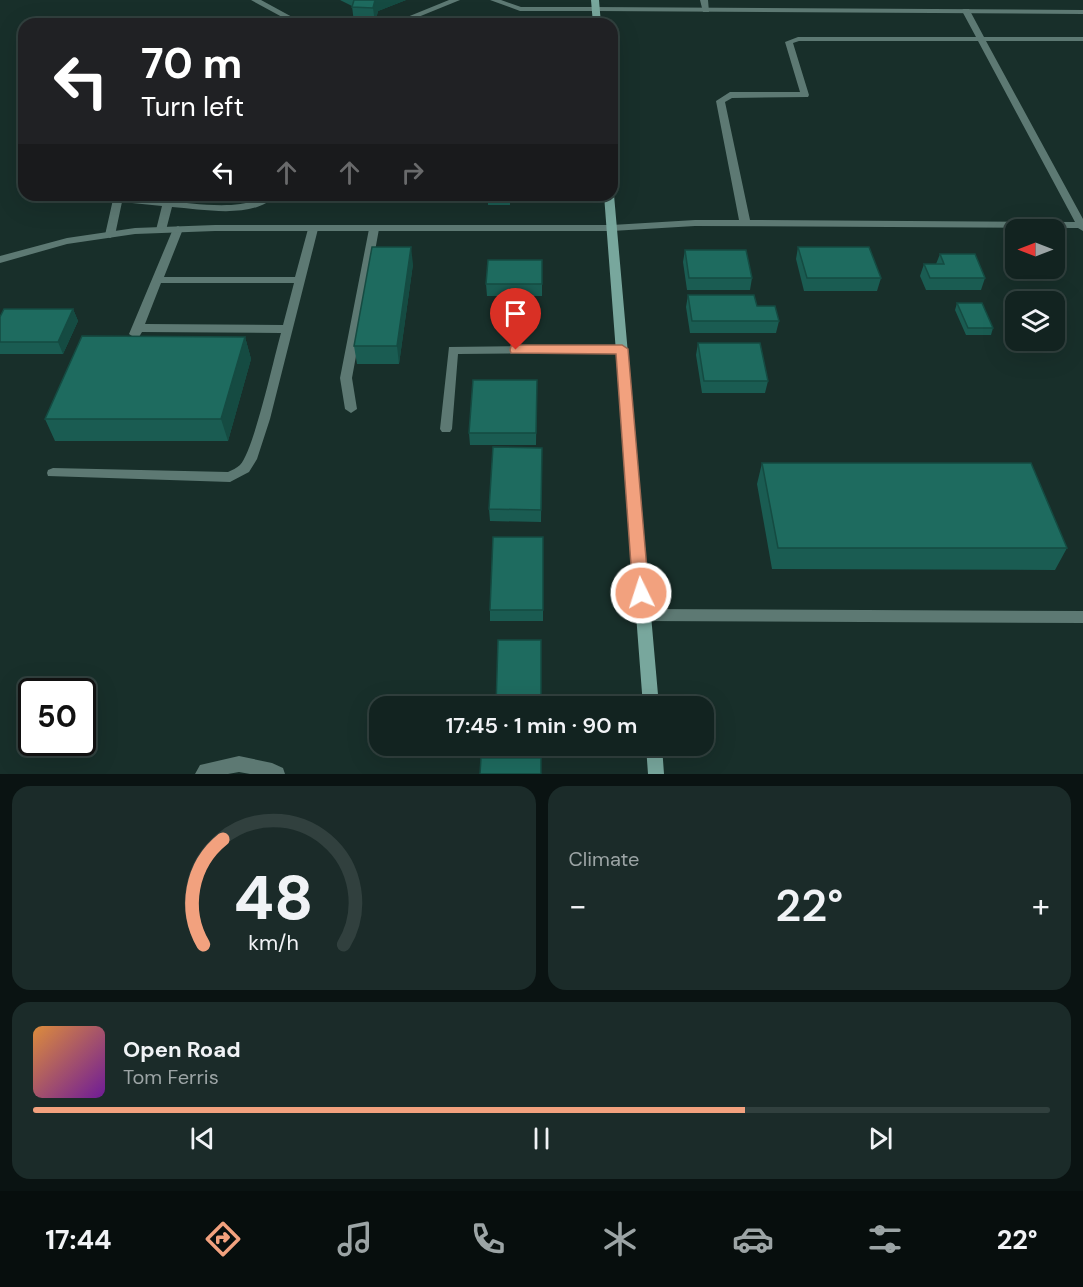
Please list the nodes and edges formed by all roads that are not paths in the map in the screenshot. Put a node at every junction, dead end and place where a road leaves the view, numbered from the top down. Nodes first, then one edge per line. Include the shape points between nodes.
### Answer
1 (255, 0) edge
2 (456, 0) edge
3 (494, 0) edge
4 (595, 0) edge
5 (704, 0) edge
6 (596, 9) junction
7 (706, 10) junction
8 (966, 11) junction
9 (1083, 12) edge
10 (290, 18) edge
11 (410, 18) edge
12 (597, 18) edge
13 (981, 39) junction
14 (1083, 39) edge
15 (117, 201) edge
16 (147, 201) edge
17 (265, 201) edge
18 (610, 201) edge
19 (168, 204) junction
20 (745, 223) junction
21 (1083, 226) edge
22 (612, 228) junction
23 (313, 229) junction
24 (374, 229) junction
25 (161, 230) junction
26 (178, 230) junction
27 (110, 235) junction
28 (0, 260) edge
29 (158, 280) junction
30 (299, 280) junction
31 (138, 328) junction
32 (286, 329) junction
33 (131, 346) edge
34 (622, 349) junction
35 (351, 409) dead end
36 (446, 429) dead end
37 (53, 473) dead end
38 (643, 615) junction
39 (1083, 617) edge
40 (650, 696) edge
41 (655, 756) edge
42 (203, 774) edge
43 (277, 774) edge
44 (656, 774) edge

1 - 10 street
2 - 11 street
3 - 6 street via 520,9
4 - 6 main road
5 - 7 street
6 - 7 street
6 - 12 main road
7 - 8 street
8 - 9 street
8 - 13 street
13 - 14 street
13 - 20 street via 789,42 805,95 730,95 720,101
13 - 21 street
15 - 27 street
16 - 19 street
17 - 19 street via 237,208
18 - 22 main road
19 - 25 street
20 - 21 street
20 - 22 street
22 - 24 street
22 - 34 main road
23 - 24 street
23 - 26 street
23 - 30 street
24 - 35 street via 346,378
25 - 26 street
25 - 27 street
26 - 29 street
27 - 28 street via 56,243
29 - 30 street
29 - 31 street
30 - 32 street
31 - 32 street
31 - 33 street
32 - 37 street via 264,419 244,469 231,477
34 - 36 street via 453,350
34 - 38 main road
38 - 39 street
38 - 40 main road
41 - 44 main road
42 - 43 street via 239,764

